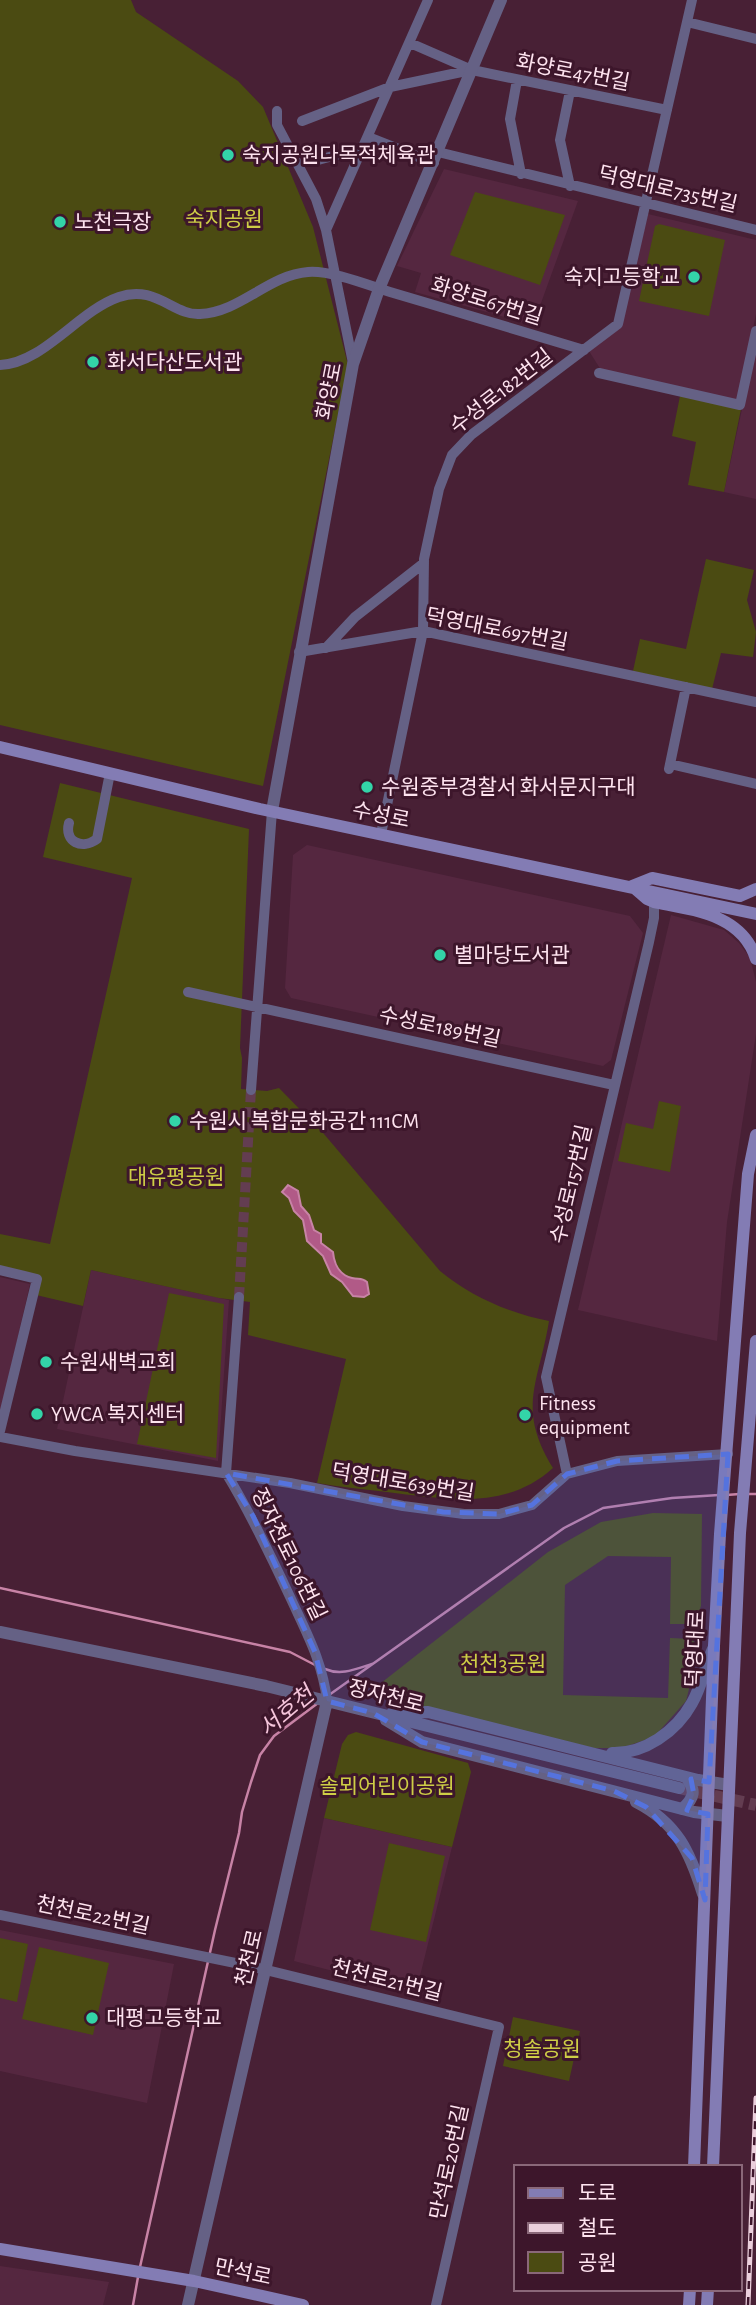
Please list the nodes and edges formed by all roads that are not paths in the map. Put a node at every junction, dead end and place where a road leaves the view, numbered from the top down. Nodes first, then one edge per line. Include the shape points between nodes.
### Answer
1 (428, 0) edge
2 (501, 0) edge
3 (692, 0) edge
4 (687, 22) junction
5 (756, 39) edge
6 (410, 43) junction
7 (472, 70) junction
8 (517, 80) junction
9 (390, 87) junction
10 (570, 91) junction
11 (667, 110) junction
12 (277, 111) dead end
13 (302, 121) dead end
14 (368, 137) junction
15 (363, 148) junction
16 (436, 158) junction
17 (318, 160) dead end
18 (521, 174) junction
19 (570, 186) junction
20 (645, 204) junction
21 (326, 230) junction
22 (756, 230) edge
23 (335, 276) junction
24 (379, 289) junction
25 (756, 331) edge
26 (584, 350) junction
27 (353, 364) junction
28 (0, 365) edge
29 (599, 373) dead end
30 (424, 563) junction
31 (423, 631) junction
32 (326, 648) junction
33 (299, 652) junction
34 (686, 687) junction
35 (756, 702) edge
36 (0, 747) edge
37 (110, 773) junction
38 (756, 784) edge
39 (272, 811) junction
40 (69, 823) dead end
41 (381, 834) junction
42 (632, 886) junction
43 (756, 890) edge
44 (654, 902) junction
45 (756, 914) edge
46 (755, 952) edge
47 (188, 992) dead end
48 (258, 1007) junction
49 (614, 1085) junction
50 (251, 1090) tunnel mouth
51 (756, 1135) edge
52 (0, 1270) edge
53 (239, 1297) tunnel mouth
54 (756, 1340) edge
55 (0, 1431) edge
56 (0, 1437) edge
57 (728, 1457) junction
58 (226, 1473) junction
59 (567, 1474) junction
60 (0, 1632) edge
61 (714, 1646) junction
62 (326, 1701) junction
63 (373, 1713) junction
64 (594, 1753) junction
65 (682, 1782) junction
66 (709, 1782) junction
67 (729, 1785) junction
68 (614, 1791) junction
69 (682, 1809) junction
70 (708, 1814) junction
71 (727, 1816) junction
72 (705, 1900) junction
73 (0, 1915) edge
74 (267, 1970) junction
75 (499, 2027) joint
76 (694, 2165) edge
77 (713, 2165) edge
78 (0, 2249) edge
79 (194, 2281) junction
80 (188, 2305) edge
81 (303, 2305) edge
82 (436, 2305) edge

1 - 6 street
2 - 7 street, 화양로
3 - 4 street, 수성로182번길
4 - 5 street
4 - 11 street, 수성로182번길
6 - 7 street
6 - 9 street
7 - 8 street, 화양로47번길
7 - 9 street
7 - 16 street, 화양로
8 - 10 street, 화양로47번길
8 - 18 street via 510,119
9 - 13 street
9 - 14 street
10 - 11 street, 화양로47번길
10 - 19 street, 덕영대로735번길 via 560,140
11 - 20 street, 수성로182번길
12 - 21 street via 277,125 316,199
14 - 15 street
14 - 16 street, 덕영대로735번길
15 - 17 street
15 - 21 street
16 - 18 street, 덕영대로735번길
16 - 24 street, 화양로
18 - 19 street, 덕영대로735번길
19 - 20 street, 덕영대로735번길
20 - 22 street, 덕영대로735번길
20 - 26 street, 수성로182번길 via 618,324
21 - 23 street
23 - 24 street, 화양로67번길
23 - 27 street
23 - 28 street, 화양로67번길 via 310,271 291,275 242,302 202,314 190,314 153,296 120,296 83,317 38,352
24 - 26 street, 화양로67번길
24 - 27 street, 화양로
25 - 29 street via 740,405
26 - 30 street, 수성로182번길 via 471,435 452,455 439,489
27 - 33 street, 화양로
30 - 31 street, 수성로182번길
30 - 32 street via 355,617
31 - 32 street, 덕영대로697번길
31 - 34 street, 덕영대로697번길
31 - 41 street, 수성로182번길
32 - 33 street, 덕영대로697번길
33 - 39 street, 화양로
34 - 35 street, 덕영대로697번길
34 - 38 street via 669,767
36 - 37 main road, 수성로
37 - 39 main road, 수성로
37 - 40 street via 97,839 80,845 72,841
39 - 41 main road, 수성로
39 - 48 street
41 - 42 main road, 수성로
42 - 43 main road via 652,878 740,895
42 - 44 main road
42 - 45 main road, 수성로
44 - 46 main road via 729,922
44 - 49 street, 수성로157번길
47 - 48 street, 수성로189번길
48 - 49 street, 수성로189번길
48 - 50 street
49 - 59 street, 수성로157번길 via 546,1377
51 - 57 main road, 덕영대로 via 748,1174
52 - 55 street via 37,1279
53 - 58 street
54 - 67 main road, 덕영대로 via 740,1533
56 - 58 street, 덕영대로639번길
57 - 59 street, 덕영대로639번길 via 617,1461
57 - 61 main road, 덕영대로
58 - 59 street, 덕영대로639번길 via 403,1506 488,1514 533,1505
58 - 62 street, 정자천로106번길 via 253,1516 315,1652 324,1676
60 - 62 street, 정자천로
61 - 64 street via 692,1703 676,1725 638,1749
61 - 66 main road, 덕영대로
62 - 63 street, 정자천로
62 - 74 street, 천천로
63 - 64 street via 428,1712
63 - 65 street, 정자천로
63 - 68 street via 422,1742
64 - 65 street
65 - 66 street
65 - 69 street via 692,1786 694,1795
66 - 67 street
66 - 70 main road, 덕영대로
67 - 71 main road, 덕영대로
68 - 69 street
68 - 72 street via 646,1807 678,1836 692,1858
69 - 70 street
70 - 71 street
70 - 72 main road, 덕영대로
71 - 77 main road, 덕영대로
72 - 76 main road, 덕영대로
73 - 74 street, 천천로22번길
74 - 75 street, 천천로21번길
74 - 79 street, 천천로
75 - 82 street, 만석로20번길
78 - 79 main road, 만석로
79 - 80 street, 천천로
79 - 81 main road, 만석로

